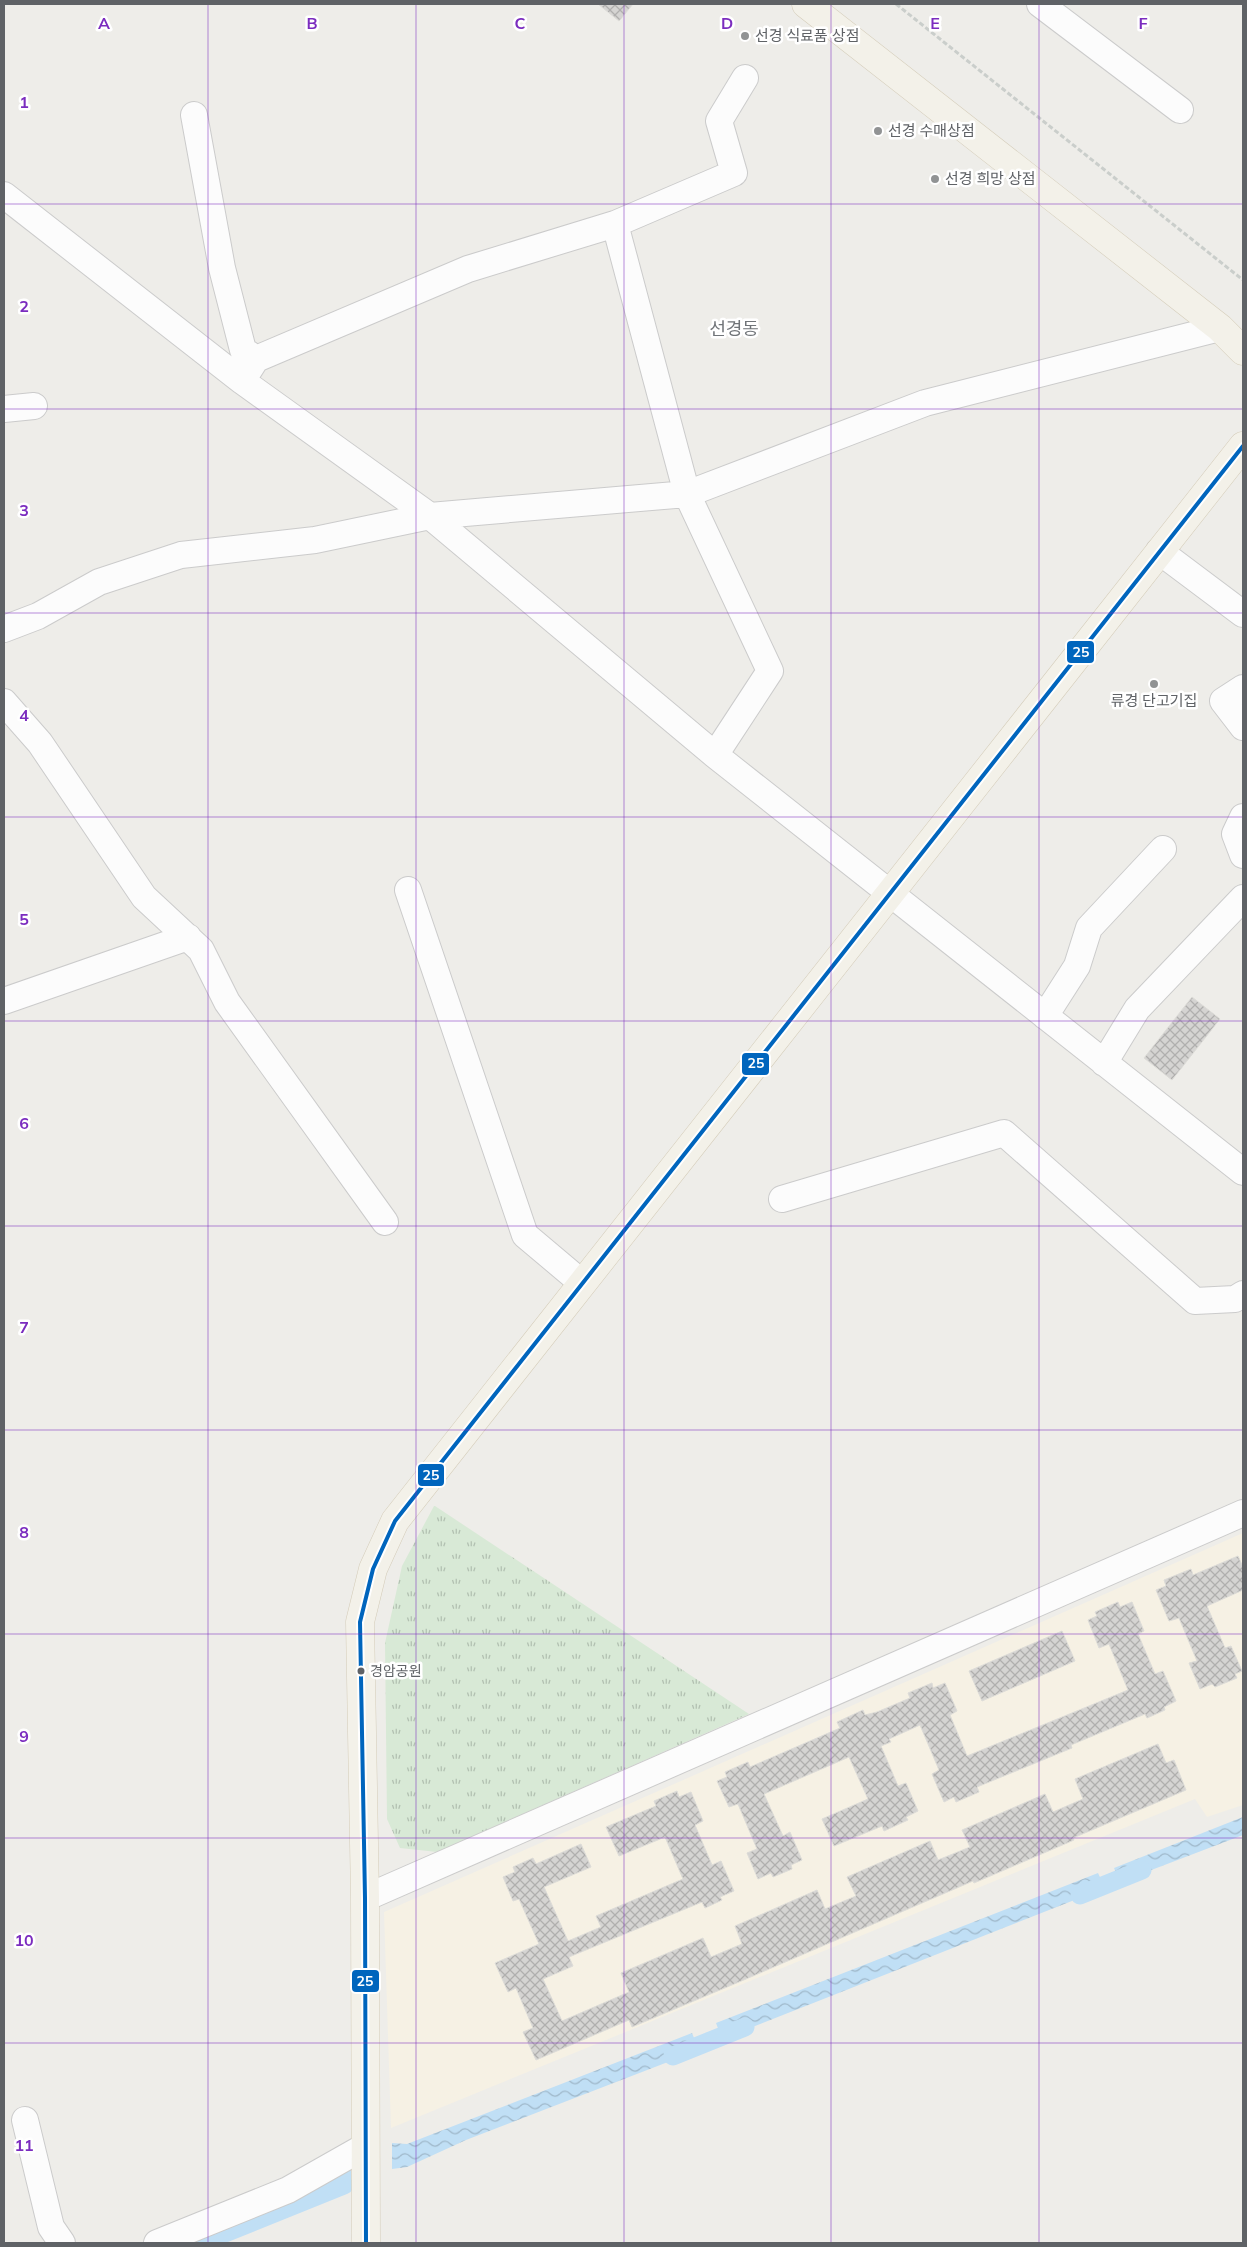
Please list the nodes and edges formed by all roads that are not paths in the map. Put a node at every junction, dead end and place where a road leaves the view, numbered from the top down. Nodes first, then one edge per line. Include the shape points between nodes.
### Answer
1 (1040, 4) edge
2 (813, 6) edge
3 (745, 78) dead end
4 (1180, 110) dead end
5 (194, 115) dead end
6 (4, 195) edge
7 (615, 224) junction
8 (1220, 328) junction
9 (1243, 351) edge
10 (256, 359) junction
11 (242, 381) junction
12 (34, 406) dead end
13 (4, 409) edge
14 (1243, 446) edge
15 (687, 494) junction
16 (430, 516) junction
17 (1159, 551) junction
18 (1243, 614) edge
19 (4, 629) edge
20 (1243, 688) edge
21 (4, 702) edge
22 (1243, 727) edge
23 (715, 755) junction
24 (1243, 817) edge
25 (1163, 849) dead end
26 (1243, 855) edge
27 (408, 890) dead end
28 (889, 893) junction
29 (1243, 898) edge
30 (188, 938) junction
31 (4, 1001) edge
32 (1045, 1016) junction
33 (1104, 1063) junction
34 (1243, 1172) edge
35 (782, 1199) dead end
36 (385, 1222) dead end
37 (582, 1282) junction
38 (1243, 1294) edge
39 (1243, 1513) edge
40 (365, 1898) junction
41 (25, 2120) dead end
42 (364, 2147) junction
43 (62, 2243) edge
44 (157, 2243) edge
45 (366, 2243) edge

1 - 4 street
2 - 8 main road
3 - 7 street via 719,121 734,173
5 - 10 street via 222,268 243,350
6 - 11 street
7 - 10 street via 468,269
7 - 15 street
8 - 9 main road
8 - 15 street via 925,402
10 - 11 street
11 - 16 street
12 - 13 street
14 - 17 main road
15 - 16 street
15 - 23 street via 770,671
16 - 19 street via 315,540 181,555 99,582 38,616
16 - 23 street
17 - 18 street
17 - 28 main road
20 - 22 street via 1223,701
21 - 30 street via 40,743 144,897
23 - 28 street
24 - 26 street via 1235,834
25 - 32 street via 1088,928 1077,966
27 - 37 street via 525,1235
28 - 32 street
28 - 37 main road
29 - 33 street via 1137,1010
30 - 31 street
30 - 36 street via 201,950 227,1002
32 - 33 street
33 - 34 street
35 - 38 street via 1004,1133 1195,1301 1234,1299
37 - 40 main road via 395,1521 373,1569 360,1622
39 - 40 street
40 - 42 main road
41 - 43 street via 51,2227
42 - 44 street via 288,2190
42 - 45 main road

